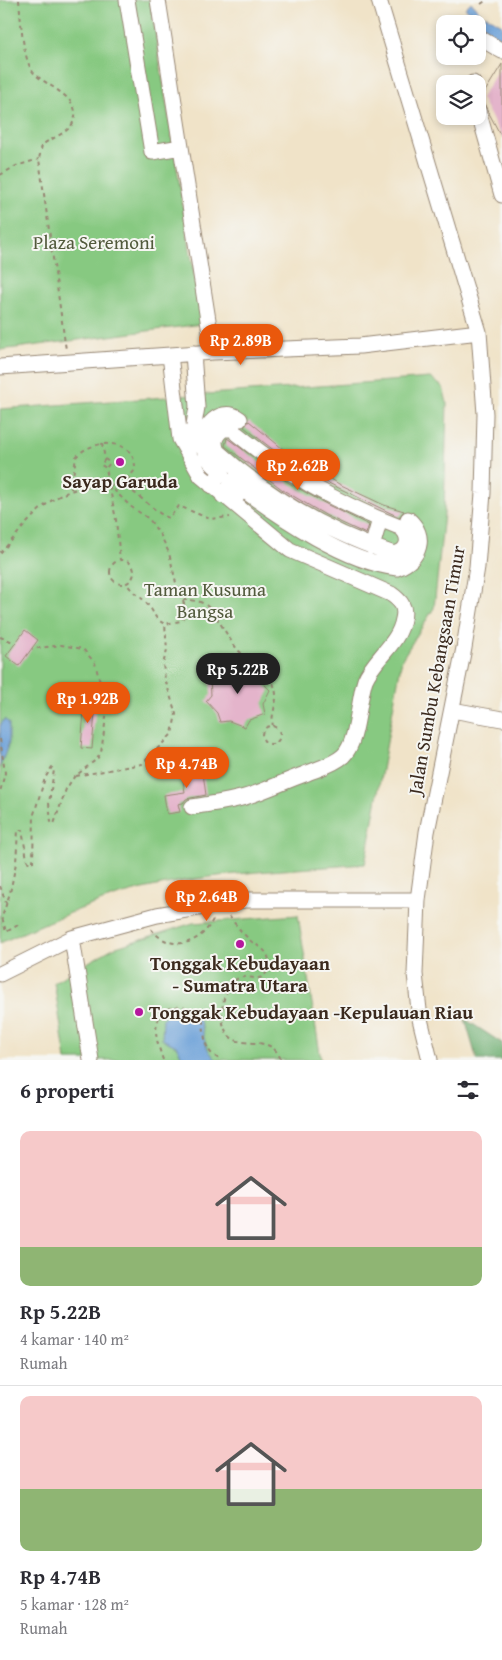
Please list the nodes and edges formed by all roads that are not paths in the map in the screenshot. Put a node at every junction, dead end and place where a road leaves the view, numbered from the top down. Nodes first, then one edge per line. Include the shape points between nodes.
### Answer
1 (127, 0) edge
2 (158, 0) edge
3 (379, 0) edge
4 (486, 42) edge
5 (502, 51) edge
6 (482, 125) edge
7 (181, 146) junction
8 (502, 194) edge
9 (479, 332) junction
10 (213, 352) junction
11 (192, 353) junction
12 (170, 355) junction
13 (0, 367) edge
14 (195, 417) junction
15 (177, 418) junction
16 (240, 431) junction
17 (189, 454) junction
18 (236, 468) junction
19 (212, 485) junction
20 (232, 502) junction
21 (380, 520) junction
22 (401, 524) junction
23 (372, 547) junction
24 (452, 710) junction
25 (502, 719) edge
26 (192, 807) dead end
27 (418, 900) junction
28 (72, 938) junction
29 (0, 974) edge
30 (91, 1060) edge
31 (430, 1060) edge

1 - 7 street via 152,152
2 - 7 street
3 - 9 street, Jalan Sumbu Kebangsaan Timur
4 - 5 street
6 - 8 street
7 - 10 street
9 - 10 street via 360,346
9 - 24 street, Jalan Sumbu Kebangsaan Timur via 485,414 483,493 477,566
10 - 11 street
11 - 12 street
11 - 14 street via 197,406
12 - 13 street
12 - 15 street
14 - 15 street
14 - 17 street
15 - 17 street via 180,439
16 - 18 street
16 - 18 street via 223,429 216,434 214,443 216,451
16 - 19 street via 231,415 223,415 216,417 204,432 202,440 207,457 222,472
16 - 21 street via 271,460 310,486 349,508
17 - 19 street via 201,476
18 - 20 street
18 - 23 street via 298,511
19 - 20 street
20 - 22 street via 242,489 326,542 397,568 417,554 419,546 417,530
20 - 26 street via 290,550 391,594 404,608 403,620 398,634 366,679 349,749 342,757 245,797
21 - 22 street
21 - 23 street
22 - 23 street via 408,539 402,553 394,554
24 - 25 street
24 - 27 street, Jalan Sumbu Kebangsaan Timur via 427,832
27 - 28 street via 244,900 144,919
27 - 31 street, Jalan Sumbu Kebangsaan Timur via 415,974 420,1019
28 - 29 street
28 - 30 street

